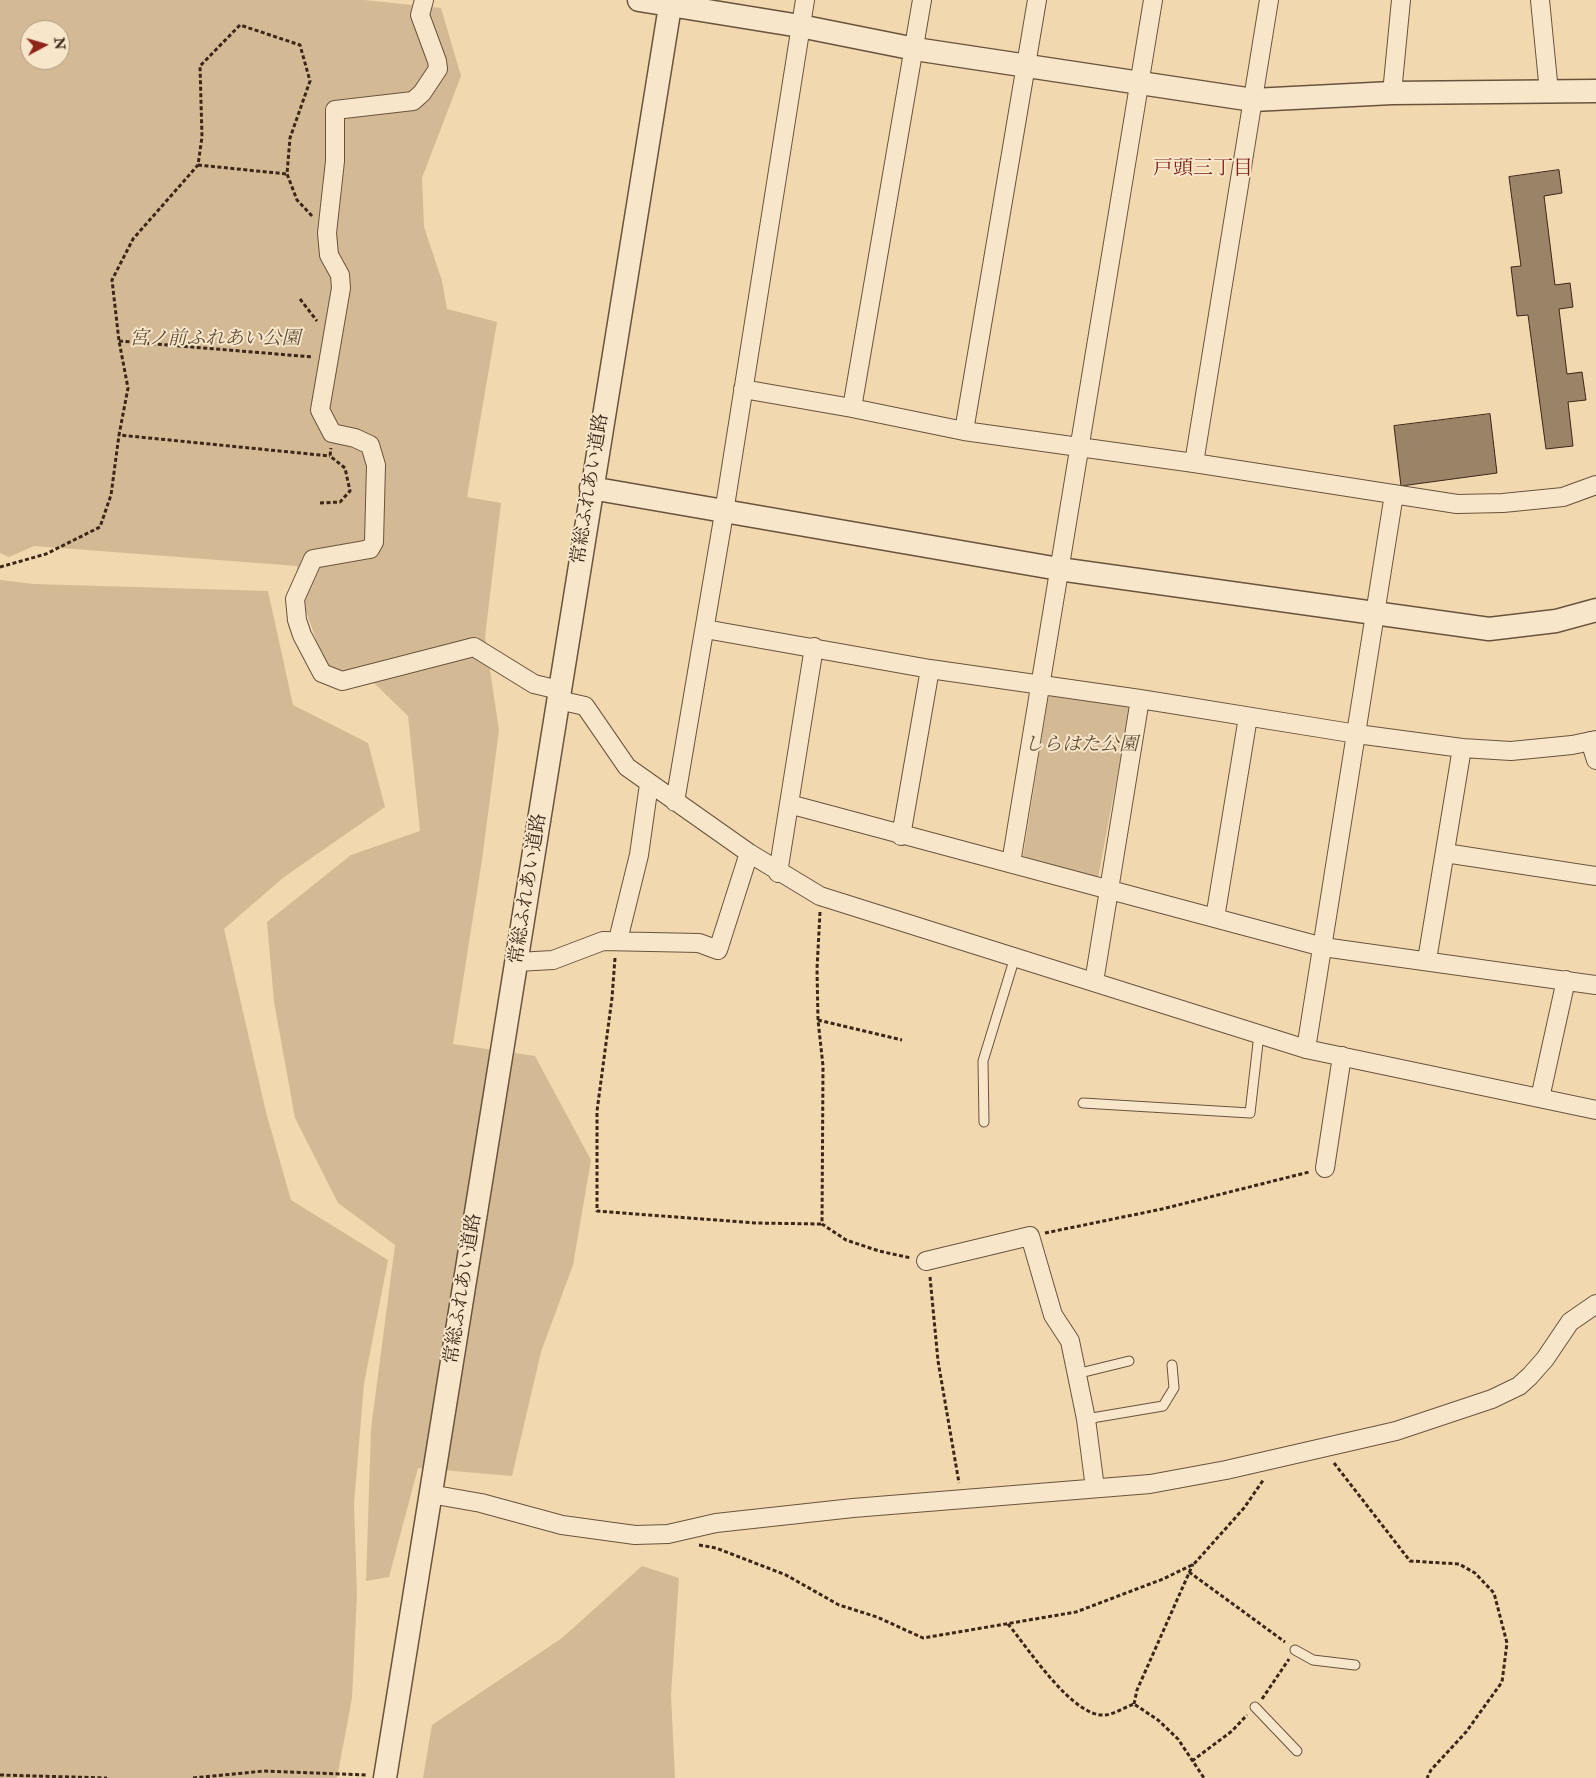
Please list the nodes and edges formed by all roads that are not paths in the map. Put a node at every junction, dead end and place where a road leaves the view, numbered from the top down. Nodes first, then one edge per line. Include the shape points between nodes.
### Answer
1 (424, 0) edge
2 (639, 0) edge
3 (805, 0) edge
4 (922, 0) edge
5 (1037, 0) edge
6 (1153, 0) edge
7 (1269, 0) edge
8 (1400, 0) edge
9 (1540, 0) edge
10 (670, 2) edge
11 (800, 26) junction
12 (915, 49) junction
13 (1026, 65) junction
14 (1140, 84) junction
15 (1596, 91) edge
16 (1549, 92) junction
17 (1392, 93) junction
18 (1253, 100) junction
19 (743, 389) junction
20 (852, 408) junction
21 (964, 431) junction
22 (1078, 446) junction
23 (1194, 463) junction
24 (1596, 485) edge
25 (591, 488) junction
26 (1394, 494) junction
27 (724, 510) junction
28 (1058, 569) junction
29 (1596, 610) edge
30 (1376, 615) junction
31 (705, 629) junction
32 (814, 647) junction
33 (930, 669) junction
34 (1039, 683) junction
35 (558, 695) junction
36 (1140, 699) junction
37 (1248, 717) junction
38 (1357, 734) junction
39 (1593, 740) edge
40 (1462, 748) junction
41 (1596, 760) edge
42 (649, 784) junction
43 (675, 802) junction
44 (789, 804) junction
45 (901, 836) junction
46 (749, 853) junction
47 (1445, 853) junction
48 (1011, 863) junction
49 (778, 873) junction
50 (1596, 876) edge
51 (1110, 889) junction
52 (1215, 918) junction
53 (618, 940) junction
54 (1323, 947) junction
55 (1015, 956) junction
56 (1427, 960) junction
57 (517, 962) junction
58 (1566, 980) junction
59 (1094, 982) junction
60 (1596, 985) edge
61 (1259, 1034) junction
62 (1306, 1049) junction
63 (1342, 1056) junction
64 (1540, 1098) junction
65 (1083, 1102) dead end
66 (1596, 1110) edge
67 (984, 1122) dead end
68 (1325, 1168) road end
69 (926, 1261) road end
70 (1596, 1304) edge
71 (1129, 1361) dead end
72 (1172, 1365) dead end
73 (1076, 1374) junction
74 (1086, 1419) junction
75 (1095, 1488) junction
76 (430, 1494) junction
77 (1295, 1650) road end
78 (1355, 1665) dead end
79 (1254, 1707) road end
80 (1297, 1752) dead end
81 (386, 1777) edge

1 - 35 street via 420,15 438,69 422,93 413,101 335,110 327,233 329,255 340,276 341,288 320,410 332,433 370,445 374,453 374,542 370,549 313,559 295,599 297,620 322,673 342,681 474,647
2 - 10 street
3 - 11 street
4 - 12 street
5 - 13 street
6 - 14 street
7 - 18 street
8 - 17 street
9 - 16 street
10 - 11 street
10 - 25 street, 常総ふれあい道路
11 - 12 street
11 - 19 street
12 - 13 street
12 - 20 street
13 - 14 street
13 - 21 street
14 - 18 street
14 - 22 street
15 - 16 street
16 - 17 street
17 - 18 street
18 - 23 street
19 - 20 street
19 - 27 street
20 - 21 street
21 - 22 street
22 - 23 street
22 - 28 street
23 - 26 street
24 - 26 street via 1563,497 1503,503 1457,504
25 - 27 street
25 - 35 street, 常総ふれあい道路
26 - 30 street
27 - 28 street
27 - 31 street
28 - 30 street
28 - 34 street
29 - 30 street via 1556,621 1489,629
30 - 38 street
31 - 32 street
31 - 43 street
32 - 33 street
32 - 44 street
33 - 34 street
33 - 45 street
34 - 36 street
34 - 48 street
35 - 42 street via 585,706 627,768
35 - 57 street, 常総ふれあい道路
36 - 37 street
36 - 51 street
37 - 38 street
37 - 52 street
38 - 40 street
38 - 54 street
39 - 40 street via 1511,752
39 - 41 street
40 - 47 street
42 - 43 street
42 - 53 street via 639,855
43 - 46 street
44 - 45 street
44 - 49 street
45 - 48 street
46 - 49 street
46 - 53 street via 718,950 699,943
47 - 50 street
47 - 56 street
48 - 51 street
49 - 55 street via 820,896
51 - 52 street
51 - 59 street
52 - 54 street
53 - 57 street via 603,941 553,960
54 - 56 street
54 - 62 street
55 - 59 street
55 - 67 lane via 983,1061
56 - 58 street
57 - 76 street, 常総ふれあい道路
58 - 60 street
58 - 64 street
59 - 61 street
61 - 62 street
61 - 65 lane via 1250,1113
62 - 63 street
63 - 64 street
63 - 68 street
64 - 66 street
69 - 73 street via 1030,1236 1053,1315 1070,1341
70 - 75 street via 1570,1322 1545,1359 1519,1386 1430,1422 1226,1470 1150,1484
71 - 73 lane
72 - 74 lane via 1174,1388 1163,1406
73 - 74 street
74 - 75 street
75 - 76 street via 716,1523 668,1534 636,1535 562,1525 481,1503
76 - 81 street, 常総ふれあい道路
77 - 78 lane via 1313,1660
79 - 80 lane

